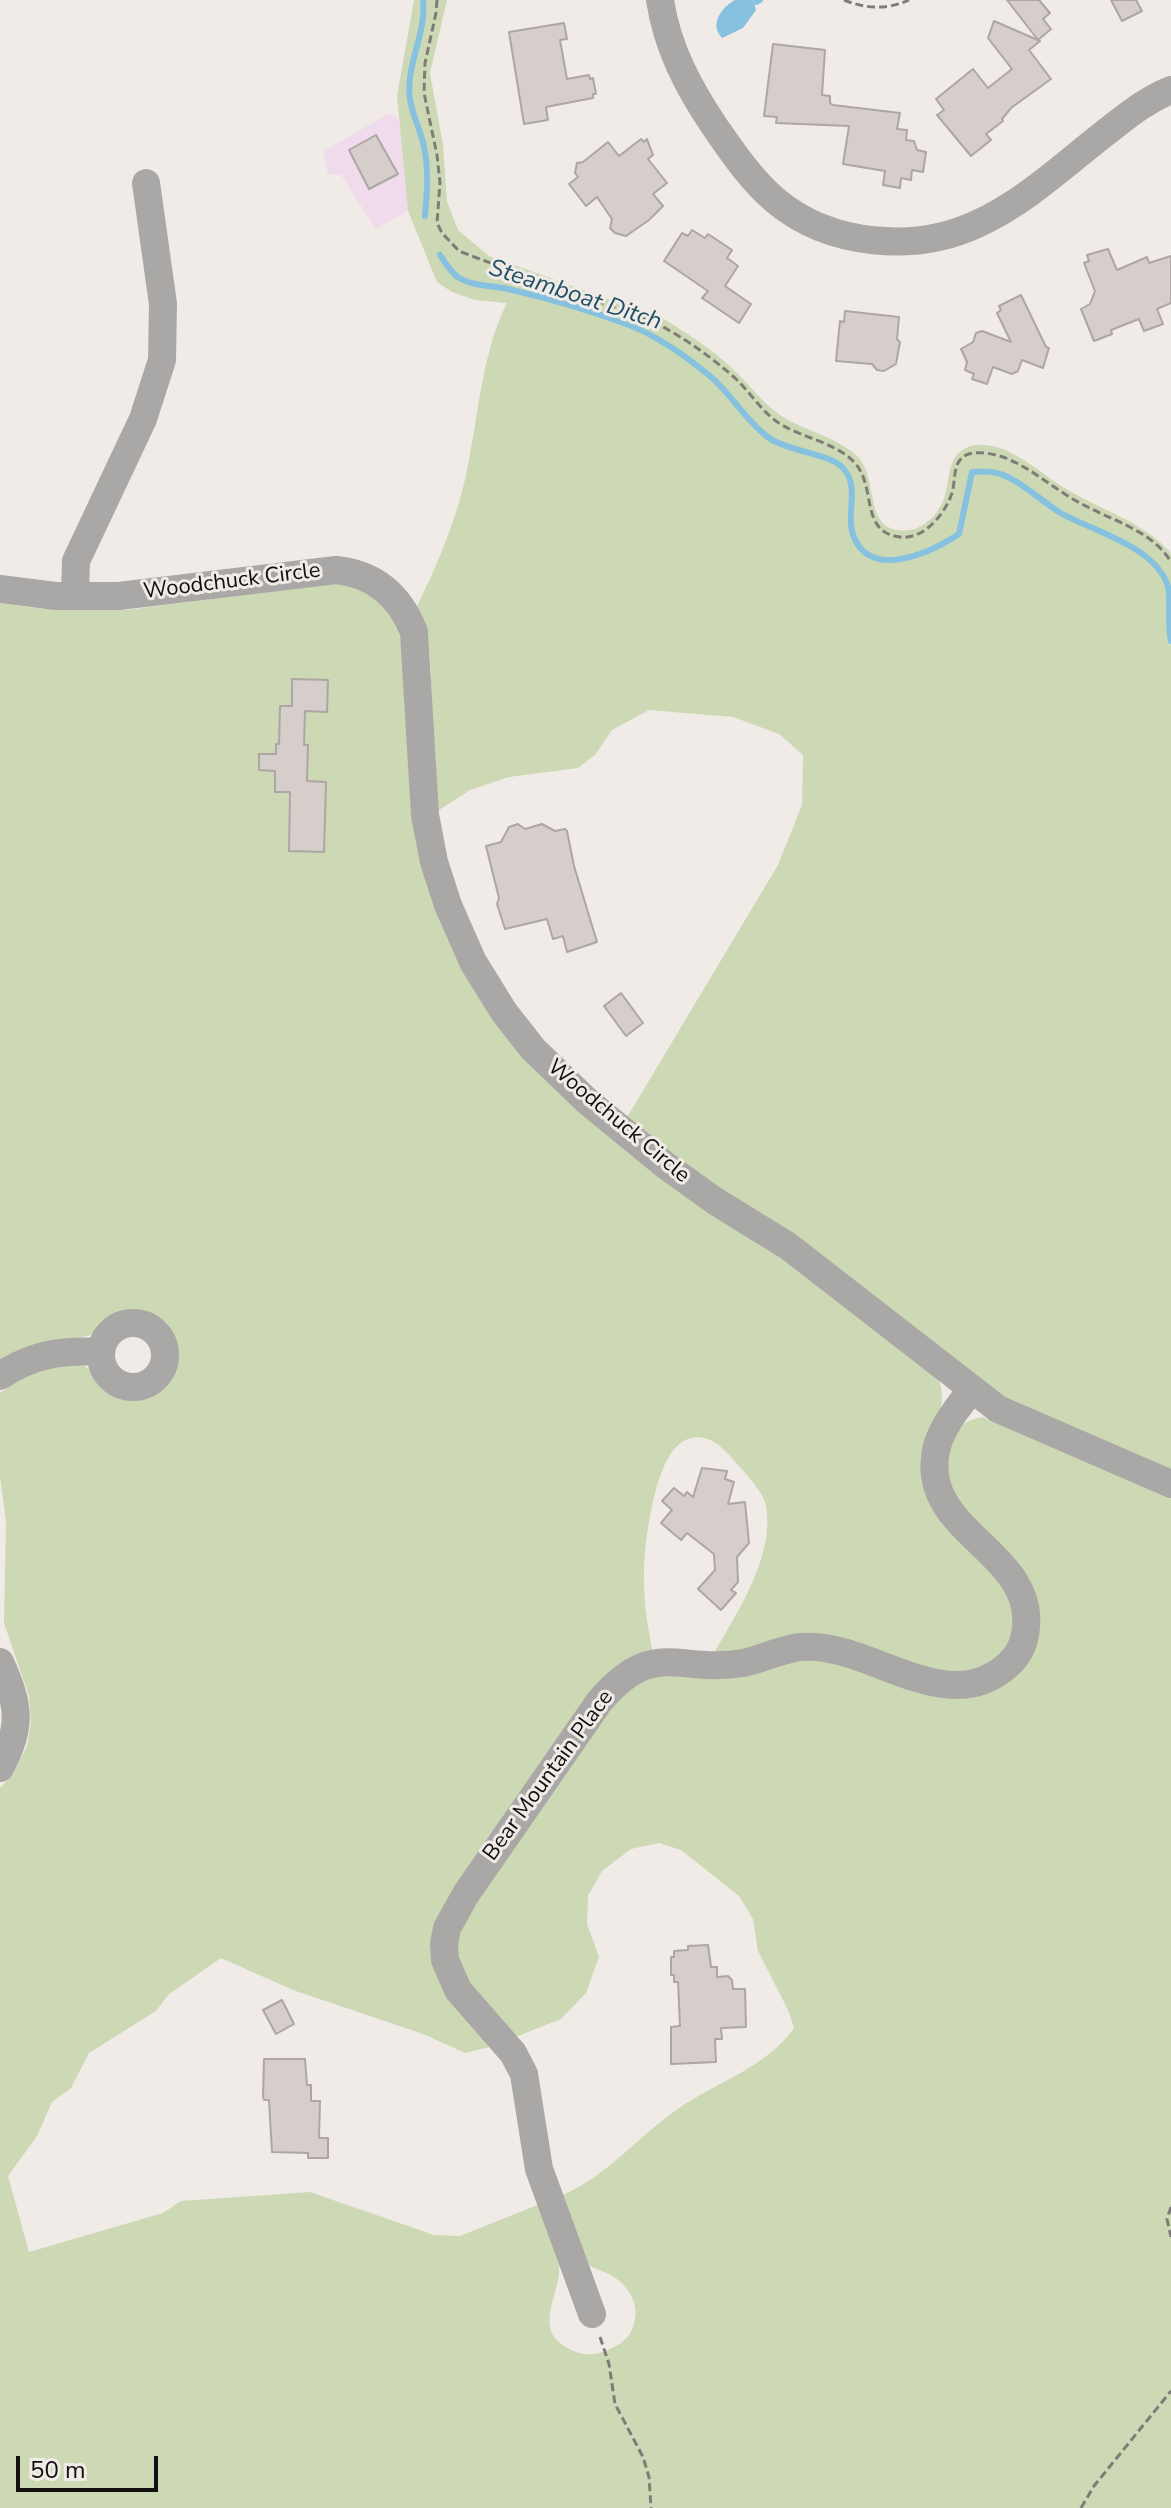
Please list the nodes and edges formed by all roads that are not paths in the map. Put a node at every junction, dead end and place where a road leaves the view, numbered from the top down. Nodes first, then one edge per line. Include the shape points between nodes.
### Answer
1 (660, 0) edge
2 (1171, 90) edge
3 (146, 183) dead end
4 (0, 589) edge
5 (75, 596) junction
6 (101, 1352) dead end
7 (0, 1376) edge
8 (972, 1389) junction
9 (1171, 1484) edge
10 (0, 1662) edge
11 (0, 1768) edge
12 (592, 2314) road end

1 - 2 street via 680,68 748,172 796,215 865,239 912,242 978,224 1017,202 1142,105
3 - 5 street via 163,304 162,360 143,419 76,561
4 - 5 street, Woodchuck Circle
5 - 8 street, Woodchuck Circle via 145,594 336,570 383,586 414,632 425,815 436,872 460,935 504,1012 549,1066 598,1111 693,1185 788,1246
6 - 7 street via 38,1356
8 - 9 street, Woodchuck Circle via 1017,1419
8 - 12 street, Bear Mountain Place via 937,1446 937,1485 953,1515 1004,1567 1024,1598 1025,1636 1010,1663 986,1678 958,1685 926,1681 844,1653 809,1647 741,1663 655,1662 639,1667 599,1702 501,1840 447,1928 444,1944 450,1975 524,2074 539,2169
10 - 11 street via 18,1713 15,1737

